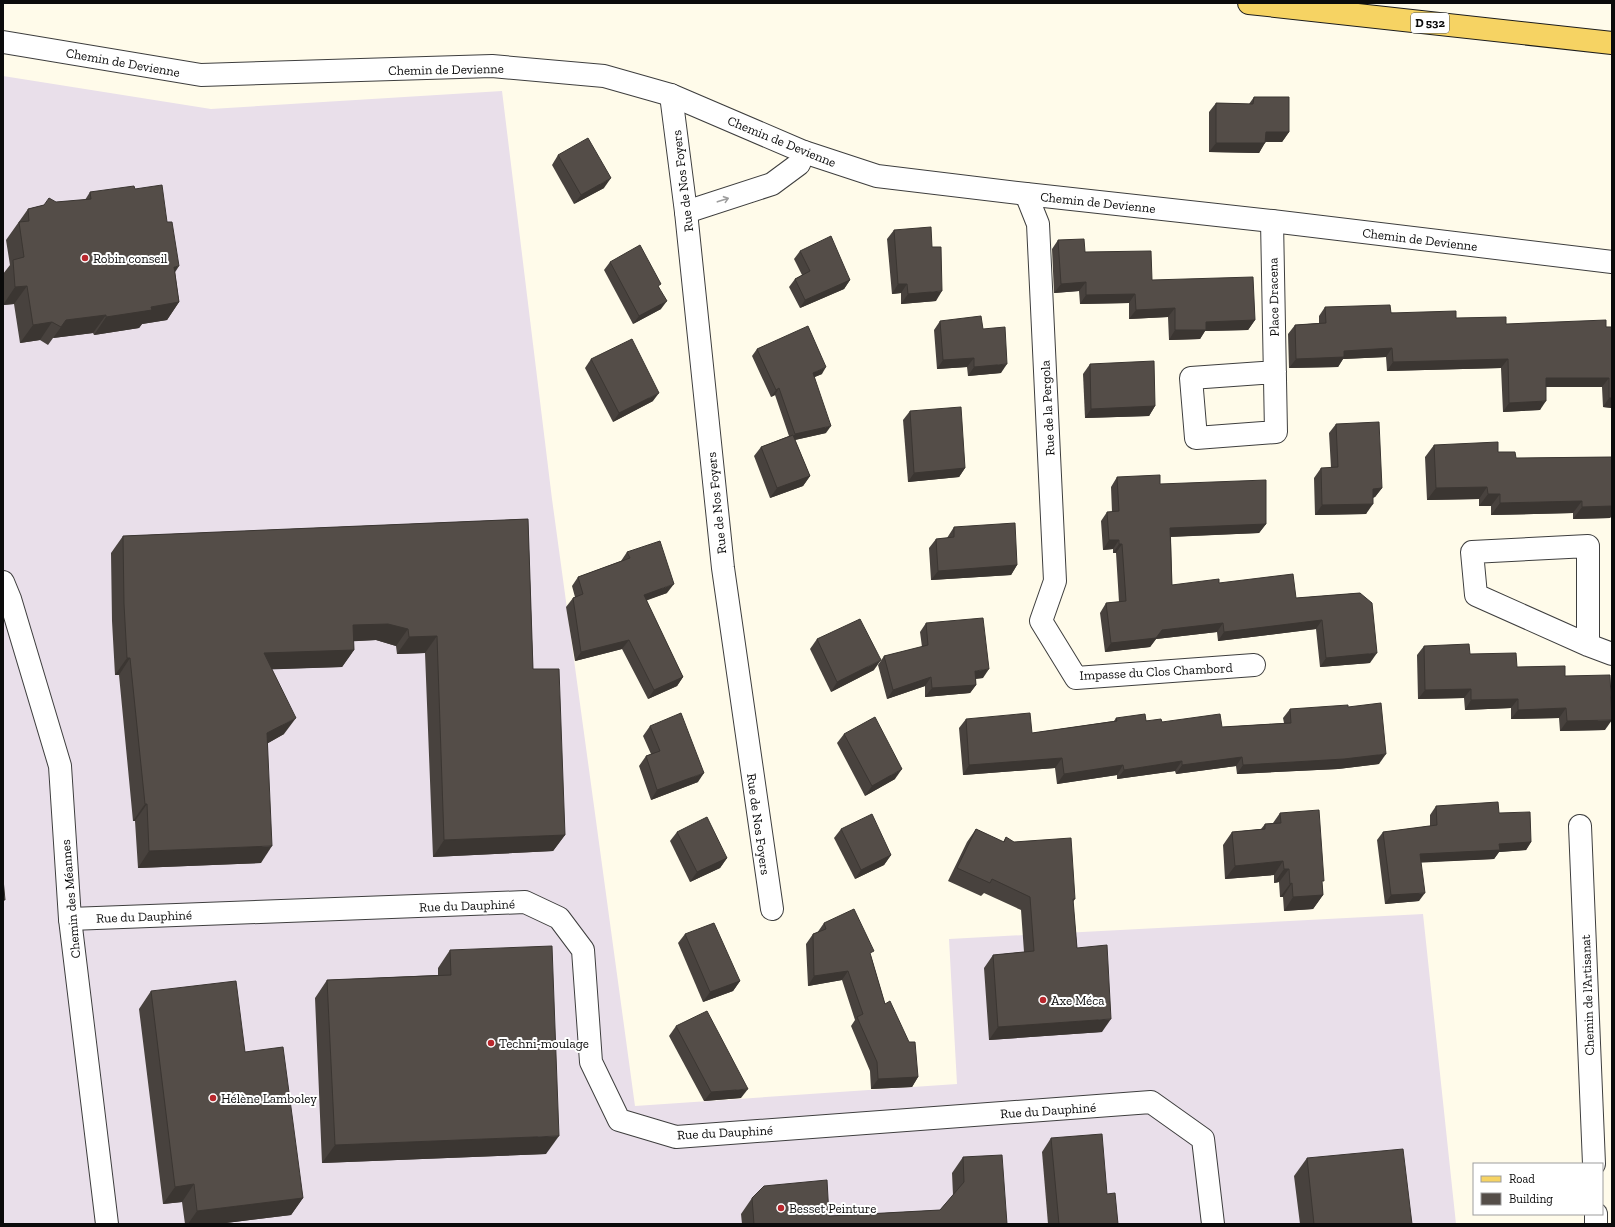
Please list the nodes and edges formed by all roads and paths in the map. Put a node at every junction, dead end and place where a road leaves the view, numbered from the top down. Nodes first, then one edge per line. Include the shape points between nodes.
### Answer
1 (1249, 3) edge
2 (3, 42) edge
3 (1612, 43) edge
4 (671, 95) junction
5 (804, 152) junction
6 (1026, 194) junction
7 (686, 212) junction
8 (1272, 221) junction
9 (1612, 262) edge
10 (1275, 372) junction
11 (3, 582) edge
12 (1041, 621) joint
13 (1588, 646) junction
14 (1612, 654) edge
15 (1254, 664) dead end
16 (1580, 826) dead end
17 (772, 909) dead end
18 (70, 919) junction
19 (1594, 1163) edge
20 (107, 1224) edge
21 (1213, 1224) edge

1 - 3 main road, D 532
2 - 4 street, Chemin de Devienne via 201,75 492,66 604,76
4 - 5 street, Chemin de Devienne
4 - 7 street, Rue de Nos Foyers
5 - 6 street, Chemin de Devienne via 877,176
7 -> 5 street via 772,184 799,164
6 - 8 street, Chemin de Devienne
6 - 12 street, Rue de la Pergola via 1038,224 1055,581
7 - 17 street, Rue de Nos Foyers via 723,568
8 - 9 street, Chemin de Devienne
8 - 10 street, Place Dracena
10 - 10 street, Place Dracena via 1276,432 1196,438 1191,378
11 - 18 street, Chemin des Méannes via 60,766
12 - 15 street, Impasse du Clos Chambord via 1076,678
13 - 13 street via 1476,595 1472,552 1588,546
13 - 14 street
16 - 19 street, Chemin de l'Artisanat
18 - 20 street, Chemin des Méannes
18 - 21 street, Rue du Dauphiné via 525,902 559,918 583,950 591,1062 619,1120 676,1137 1152,1102 1203,1139

